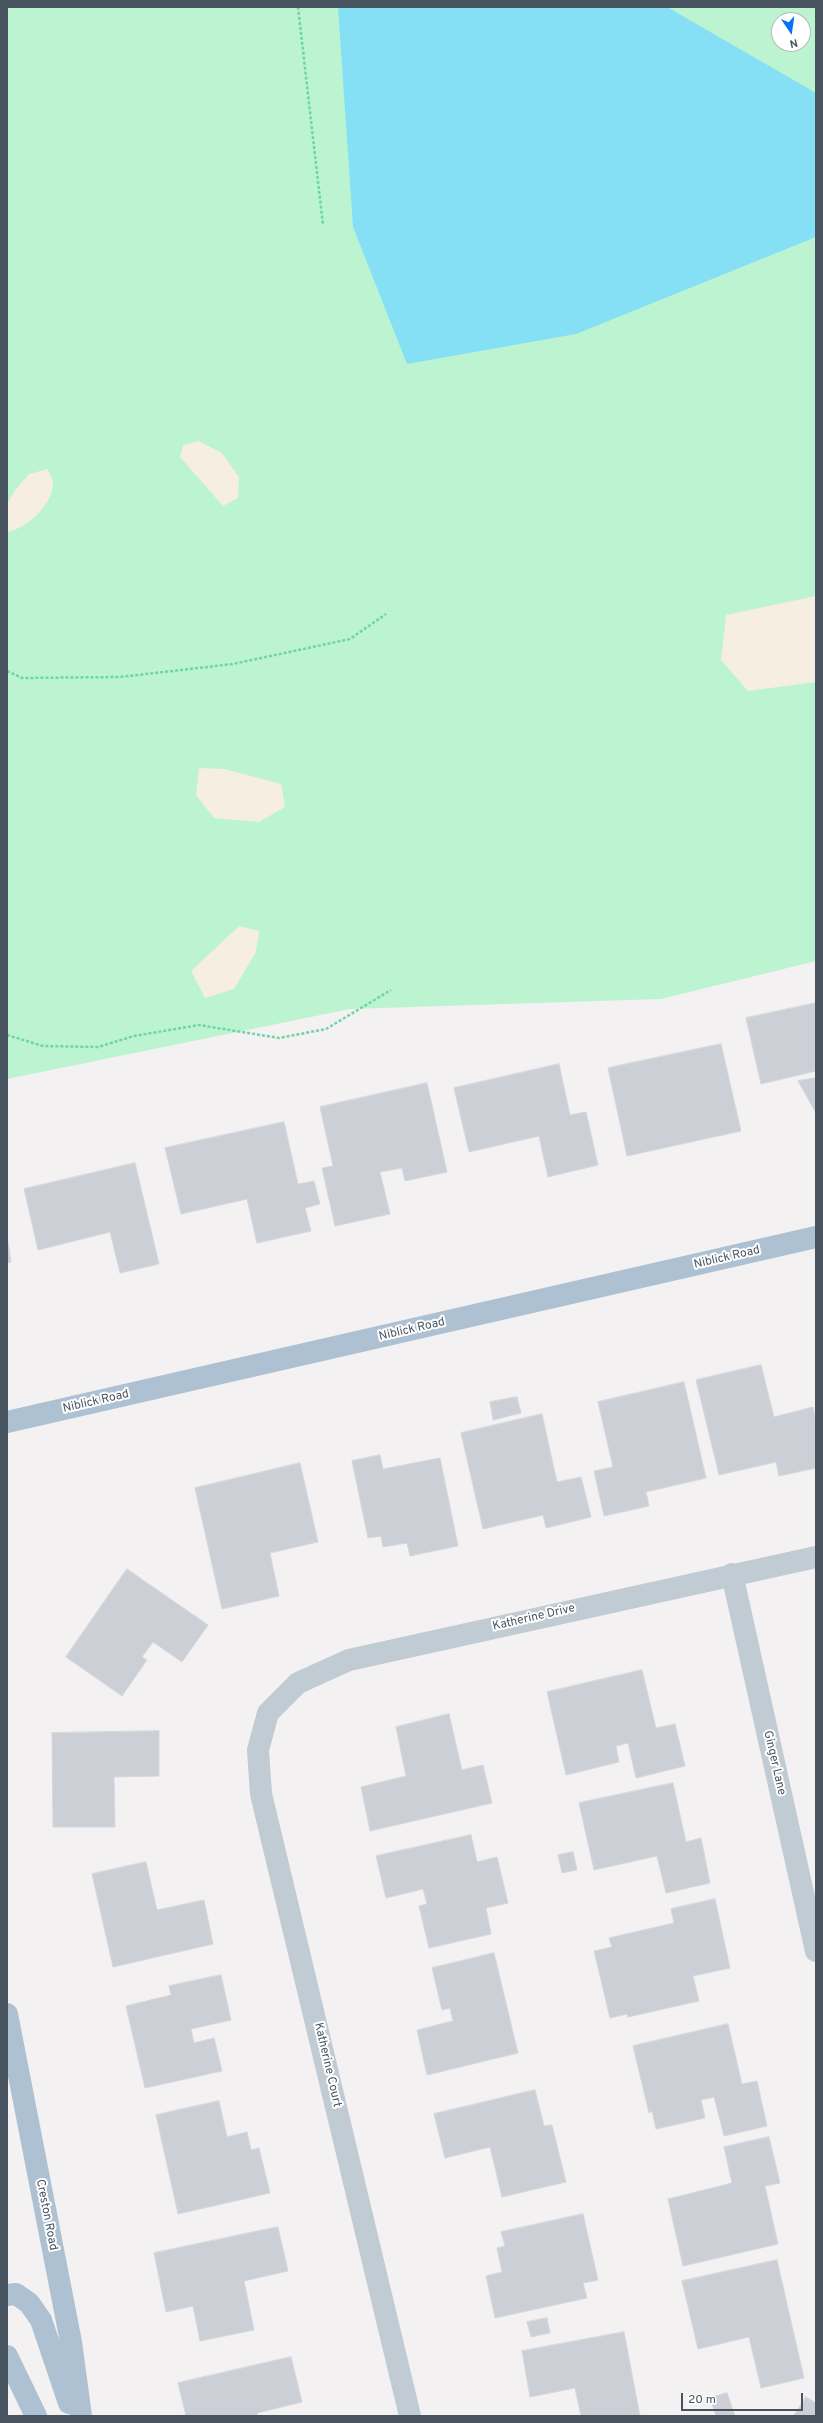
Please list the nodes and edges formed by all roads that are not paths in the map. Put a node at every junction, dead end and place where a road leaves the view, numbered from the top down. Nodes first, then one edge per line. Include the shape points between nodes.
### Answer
1 (816, 1237) edge
2 (7, 1422) edge
3 (816, 1557) edge
4 (732, 1574) junction
5 (268, 1713) joint
6 (816, 1951) edge
7 (7, 2014) edge
8 (7, 2295) edge
9 (7, 2356) edge
10 (36, 2416) edge
11 (73, 2416) edge
12 (81, 2416) edge
13 (410, 2416) edge

1 - 2 main road, Niblick Road
3 - 4 street, Katherine Drive
4 - 5 street, Katherine Drive via 349,1660 298,1683
4 - 6 street, Ginger Lane
5 - 13 street, Katherine Court via 258,1750 261,1794
7 - 12 main road, Creston Road via 71,2342
8 - 11 main road via 16,2294 29,2303 41,2320
9 - 10 main road

